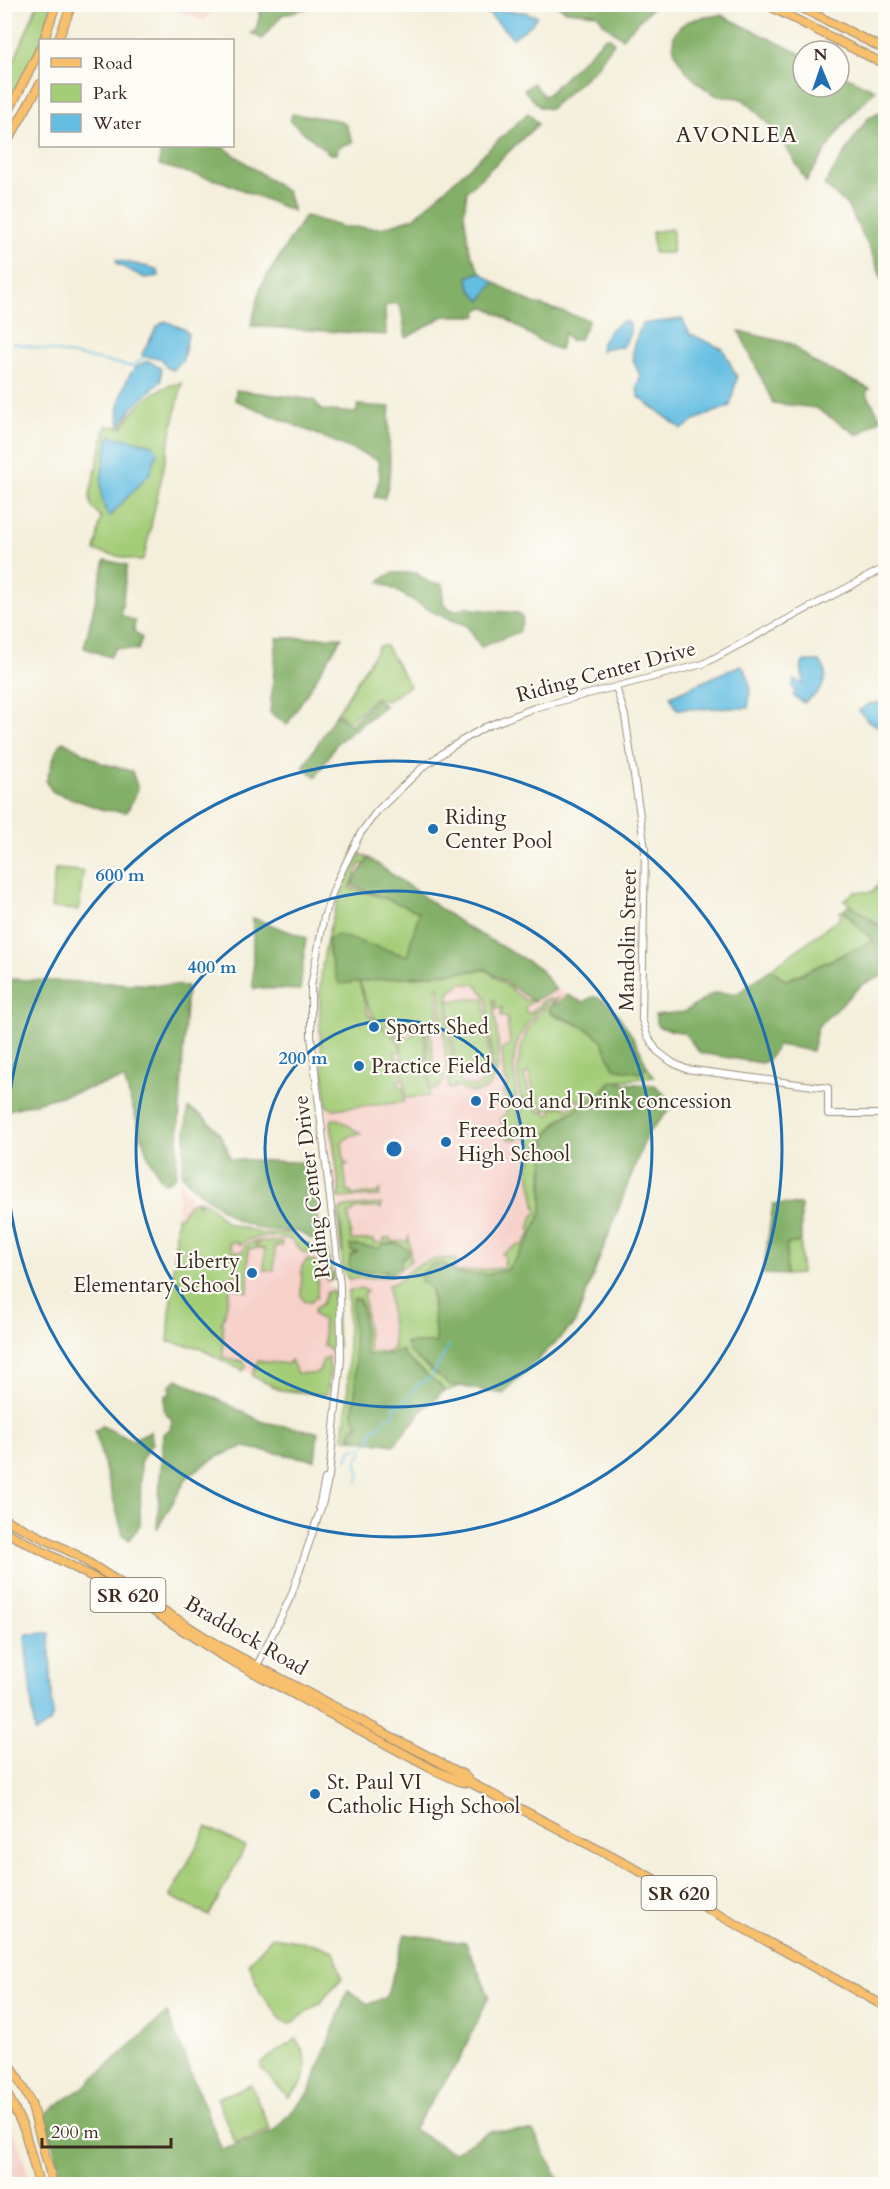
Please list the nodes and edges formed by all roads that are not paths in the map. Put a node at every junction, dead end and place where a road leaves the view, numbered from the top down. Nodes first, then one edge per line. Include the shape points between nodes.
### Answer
1 (56, 4) edge
2 (72, 4) edge
3 (765, 4) edge
4 (794, 4) edge
5 (44, 39) edge
6 (58, 39) edge
7 (885, 50) edge
8 (39, 51) edge
9 (885, 65) edge
10 (39, 86) edge
11 (4, 121) edge
12 (4, 148) edge
13 (885, 567) edge
14 (616, 687) junction
15 (885, 1114) edge
16 (4, 1519) edge
17 (4, 1531) edge
18 (58, 1559) junction
19 (120, 1581) junction
20 (256, 1669) junction
21 (885, 2007) edge
22 (4, 2052) edge
23 (4, 2087) edge
24 (39, 2184) edge
25 (53, 2184) edge

1 - 5 main road
2 - 6 main road
3 - 9 main road
4 - 7 main road
8 - 11 main road
10 - 12 main road
13 - 14 street, Riding Center Drive via 703,664
14 - 15 street, Mandolin Street via 625,716 645,849 642,1004 647,1035 663,1056 686,1069 828,1088 828,1114
14 - 20 street, Riding Center Drive via 534,708 485,727 422,768 370,821 329,901 318,938 311,986 311,1036 340,1284 339,1392 326,1493 285,1611
16 - 19 main road, Braddock Road / SR 620
17 - 18 main road, Braddock Road / SR 620
18 - 19 main road via 69,1559
18 - 20 main road, Braddock Road / SR 620 via 140,1602 202,1644
19 - 20 main road, Braddock Road / SR 620
20 - 21 main road, Braddock Road / SR 620 via 464,1775 471,1783
22 - 25 main road via 31,2103
23 - 24 main road via 24,2129

